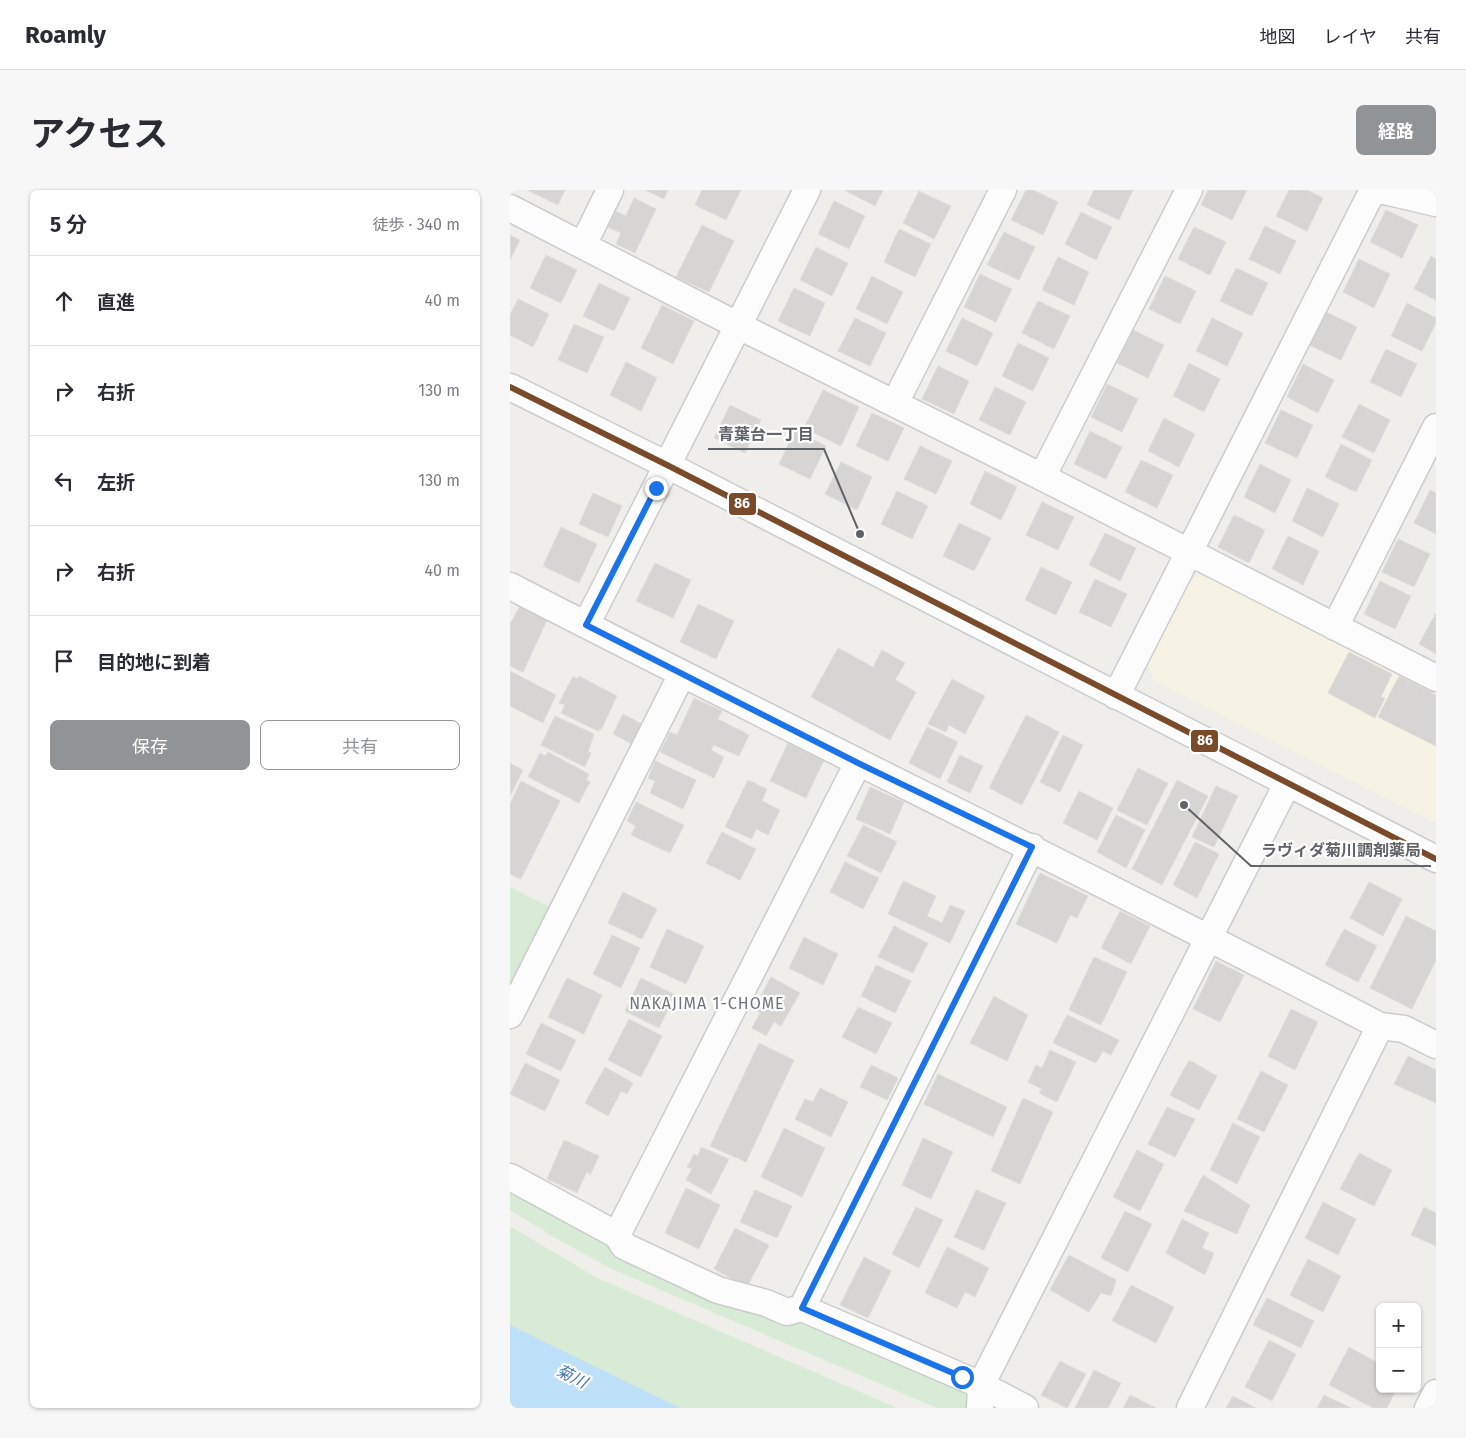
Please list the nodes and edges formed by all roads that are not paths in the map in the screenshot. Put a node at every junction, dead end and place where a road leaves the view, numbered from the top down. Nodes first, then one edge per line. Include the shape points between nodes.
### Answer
1 (610, 190) edge
2 (807, 190) edge
3 (1003, 190) edge
4 (1189, 190) edge
5 (1373, 190) edge
6 (1380, 190) edge
7 (1436, 203) edge
8 (510, 208) edge
9 (583, 245) junction
10 (739, 326) junction
11 (510, 387) edge
12 (895, 403) junction
13 (1436, 427) edge
14 (667, 465) junction
15 (1042, 477) junction
16 (1189, 552) junction
17 (510, 586) edge
18 (586, 625) junction
19 (1335, 626) junction
20 (682, 674) junction
21 (1436, 678) edge
22 (1116, 696) junction
23 (858, 763) junction
24 (1287, 784) junction
25 (1032, 847) junction
26 (1436, 859) edge
27 (1210, 937) junction
28 (510, 1015) edge
29 (1380, 1026) junction
30 (1436, 1045) edge
31 (510, 1177) edge
32 (617, 1235) junction
33 (802, 1308) junction
34 (1436, 1392) edge
35 (980, 1396) edge
36 (1025, 1408) edge
37 (1190, 1408) edge
38 (1428, 1408) edge

1 - 9 street
2 - 10 street
3 - 12 street
4 - 15 street
5 - 16 street
6 - 7 street
8 - 9 street
9 - 10 street
10 - 12 street
10 - 14 street
11 - 14 street
12 - 15 street
13 - 19 street
14 - 18 street
14 - 22 street
15 - 16 street
16 - 19 street
16 - 22 street
17 - 18 street
18 - 20 street
19 - 21 street
20 - 23 street
20 - 28 street
22 - 24 street
23 - 25 street
23 - 32 street
24 - 26 street
24 - 27 street
25 - 27 street
25 - 33 street
27 - 29 street
27 - 35 street
29 - 30 street via 1404,1029
29 - 37 street
31 - 32 street
32 - 33 street via 624,1246 718,1290 787,1312
33 - 35 street
34 - 38 street
35 - 36 street

